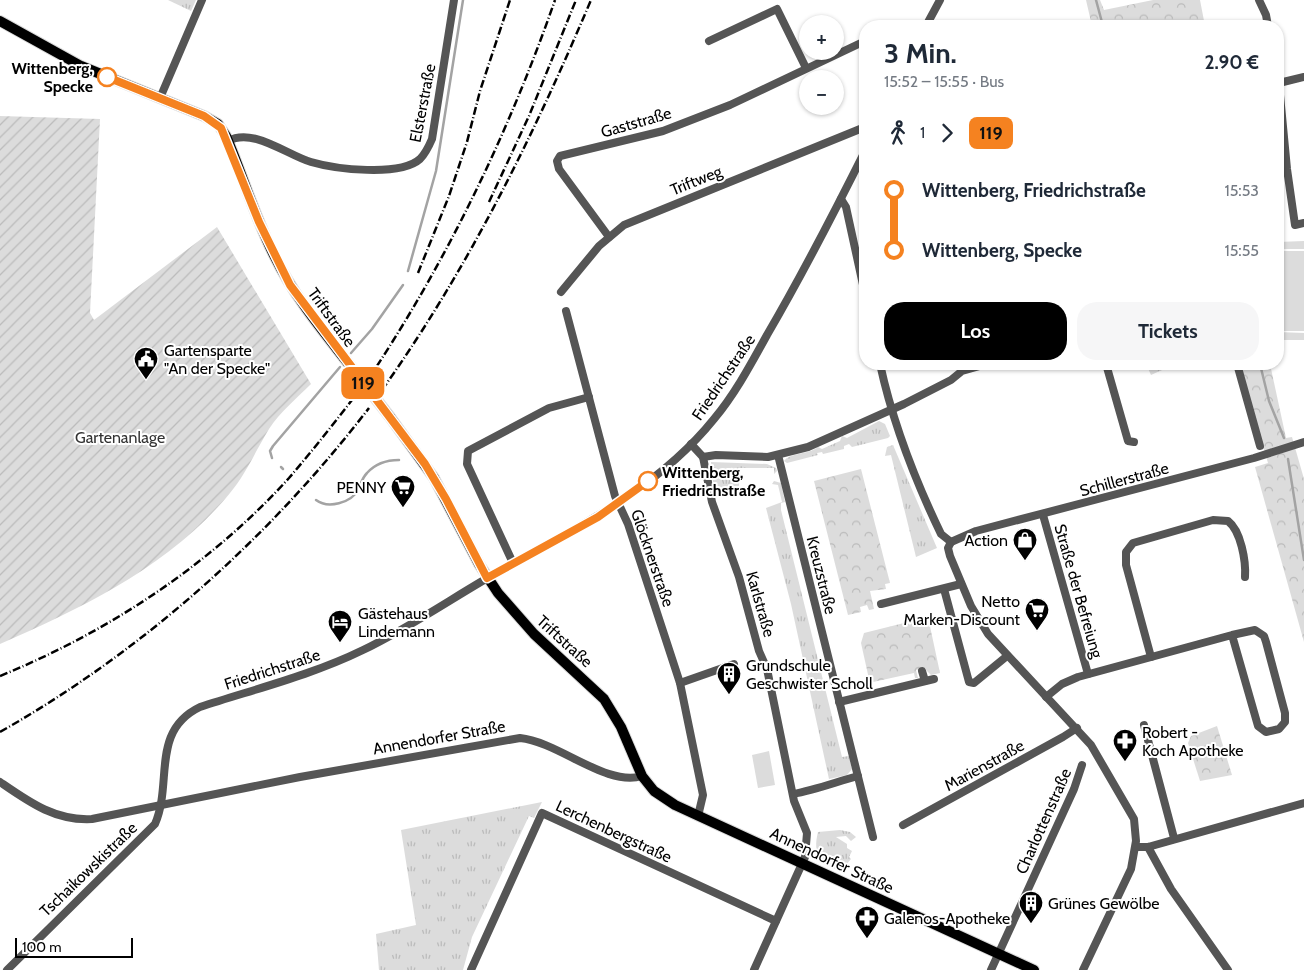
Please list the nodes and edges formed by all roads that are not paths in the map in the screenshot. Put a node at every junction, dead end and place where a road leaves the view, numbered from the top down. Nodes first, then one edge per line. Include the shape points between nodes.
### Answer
1 (202, 0) edge
2 (454, 0) edge
3 (940, 0) edge
4 (1259, 0) edge
5 (929, 20) edge
6 (1267, 20) edge
7 (0, 21) edge
8 (709, 41) dead end
9 (859, 44) edge
10 (806, 68) junction
11 (1304, 77) edge
12 (1284, 78) edge
13 (160, 98) junction
14 (859, 129) edge
15 (228, 140) junction
16 (1284, 146) edge
17 (859, 162) edge
18 (841, 200) junction
19 (1304, 223) edge
20 (609, 237) junction
21 (859, 267) edge
22 (561, 292) dead end
23 (566, 311) dead end
24 (881, 370) edge
25 (962, 370) edge
26 (1108, 370) edge
27 (1239, 370) edge
28 (589, 397) junction
29 (890, 410) junction
30 (1134, 442) dead end
31 (1304, 442) edge
32 (691, 444) junction
33 (1260, 446) dead end
34 (778, 455) junction
35 (703, 457) junction
36 (619, 504) junction
37 (1043, 515) junction
38 (951, 542) junction
39 (513, 564) junction
40 (1245, 577) dead end
41 (487, 578) junction
42 (961, 584) junction
43 (944, 589) junction
44 (881, 604) dead end
45 (1232, 635) junction
46 (1007, 656) junction
47 (1151, 657) junction
48 (734, 664) dead end
49 (922, 671) dead end
50 (1088, 674) junction
51 (934, 679) dead end
52 (924, 682) junction
53 (680, 683) junction
54 (1046, 697) junction
55 (839, 702) junction
56 (1144, 725) dead end
57 (1077, 728) junction
58 (1082, 765) dead end
59 (642, 776) junction
60 (858, 776) junction
61 (0, 782) edge
62 (793, 794) junction
63 (1304, 803) edge
64 (159, 804) junction
65 (698, 816) junction
66 (903, 825) dead end
67 (873, 837) dead end
68 (1174, 838) junction
69 (1136, 847) junction
70 (1148, 847) junction
71 (802, 864) junction
72 (776, 921) junction
73 (999, 954) junction
74 (7, 970) edge
75 (471, 970) edge
76 (754, 970) edge
77 (990, 970) edge
78 (1034, 970) edge
79 (1083, 970) edge
80 (1228, 970) edge

1 - 13 street
2 - 15 street, Elsterstraße via 432,139 420,160 390,168 346,168 310,161 248,137
3 - 5 street
4 - 6 street
7 - 13 main road, Triftstraße via 65,59
8 - 10 street via 777,9
9 - 10 street, Gaststraße
10 - 20 street, Gaststraße via 730,105 663,131 560,156 557,161 559,169
11 - 12 street
13 - 15 main road, Triftstraße via 214,121
14 - 20 street, Triftweg via 646,215 624,225
15 - 41 main road, Triftstraße, bridge via 275,257 298,296 434,478
16 - 19 street via 1295,225
17 - 18 street, Friedrichstraße
18 - 21 street via 846,207
18 - 32 street, Friedrichstraße via 744,374 720,410
20 - 22 street, Triftweg via 589,256
23 - 28 street, Glöcknerstraße
24 - 29 street
25 - 29 street via 948,382
26 - 30 street via 1128,441
27 - 33 street
28 - 36 street, Glöcknerstraße
28 - 39 street via 549,408 468,451 467,464
29 - 34 street via 819,443
29 - 38 street via 941,534
31 - 37 street, Schillerstraße
32 - 35 street
32 - 36 street, Friedrichstraße
34 - 35 street via 716,454
34 - 55 street, Kreuzstraße
35 - 62 street, Karlstraße via 712,502 767,669
36 - 39 street, Friedrichstraße
36 - 53 street, Glöcknerstraße
37 - 38 street, Schillerstraße via 965,534
37 - 50 street, Straße der Befreiung
38 - 42 street via 949,552
39 - 41 street, Friedrichstraße
40 - 47 street via 1246,567 1235,530 1228,521 1213,520 1133,543 1127,549 1125,560
41 - 59 main road, Triftstraße via 534,634 604,699 622,728
41 - 64 street, Friedrichstraße via 388,638 350,657 194,710 182,719 169,738
42 - 43 street
42 - 46 street via 981,623
43 - 44 street
43 - 46 street via 969,682 974,683
45 - 45 street, Straße der Befreiung via 1258,726 1266,732 1275,731 1283,726 1286,717 1264,636 1255,630
45 - 47 street, Straße der Befreiung
46 - 54 street
47 - 50 street, Straße der Befreiung
48 - 53 street
49 - 52 street
50 - 54 street, Straße der Befreiung via 1067,681
51 - 52 street
52 - 55 street
53 - 65 street, Glöcknerstraße via 703,795
54 - 57 street
55 - 60 street, Kreuzstraße
56 - 68 street
57 - 66 street, Marienstraße
57 - 69 street via 1097,753 1129,807 1135,826
58 - 73 street, Charlottenstraße
59 - 64 street, Annendorfer Straße via 633,779 617,777 547,745 528,739 514,739
59 - 65 main road, Annendorfer Straße via 659,796
60 - 62 street
60 - 67 street, Kreuzstraße
61 - 64 street, Annendorfer Straße via 48,812 76,819 118,815 155,808
62 - 71 street, Karlstraße via 808,839
63 - 68 street
64 - 74 street, Tschaikowskistraße via 154,824
65 - 71 main road, Annendorfer Straße
68 - 70 street
69 - 70 street
69 - 79 street via 1131,869
70 - 80 street via 1179,902
71 - 72 street
71 - 73 main road, Annendorfer Straße
72 - 75 street, Lerchenbergstraße via 542,813
72 - 76 street
73 - 77 street, Charlottenstraße
73 - 78 main road, Annendorfer Straße

